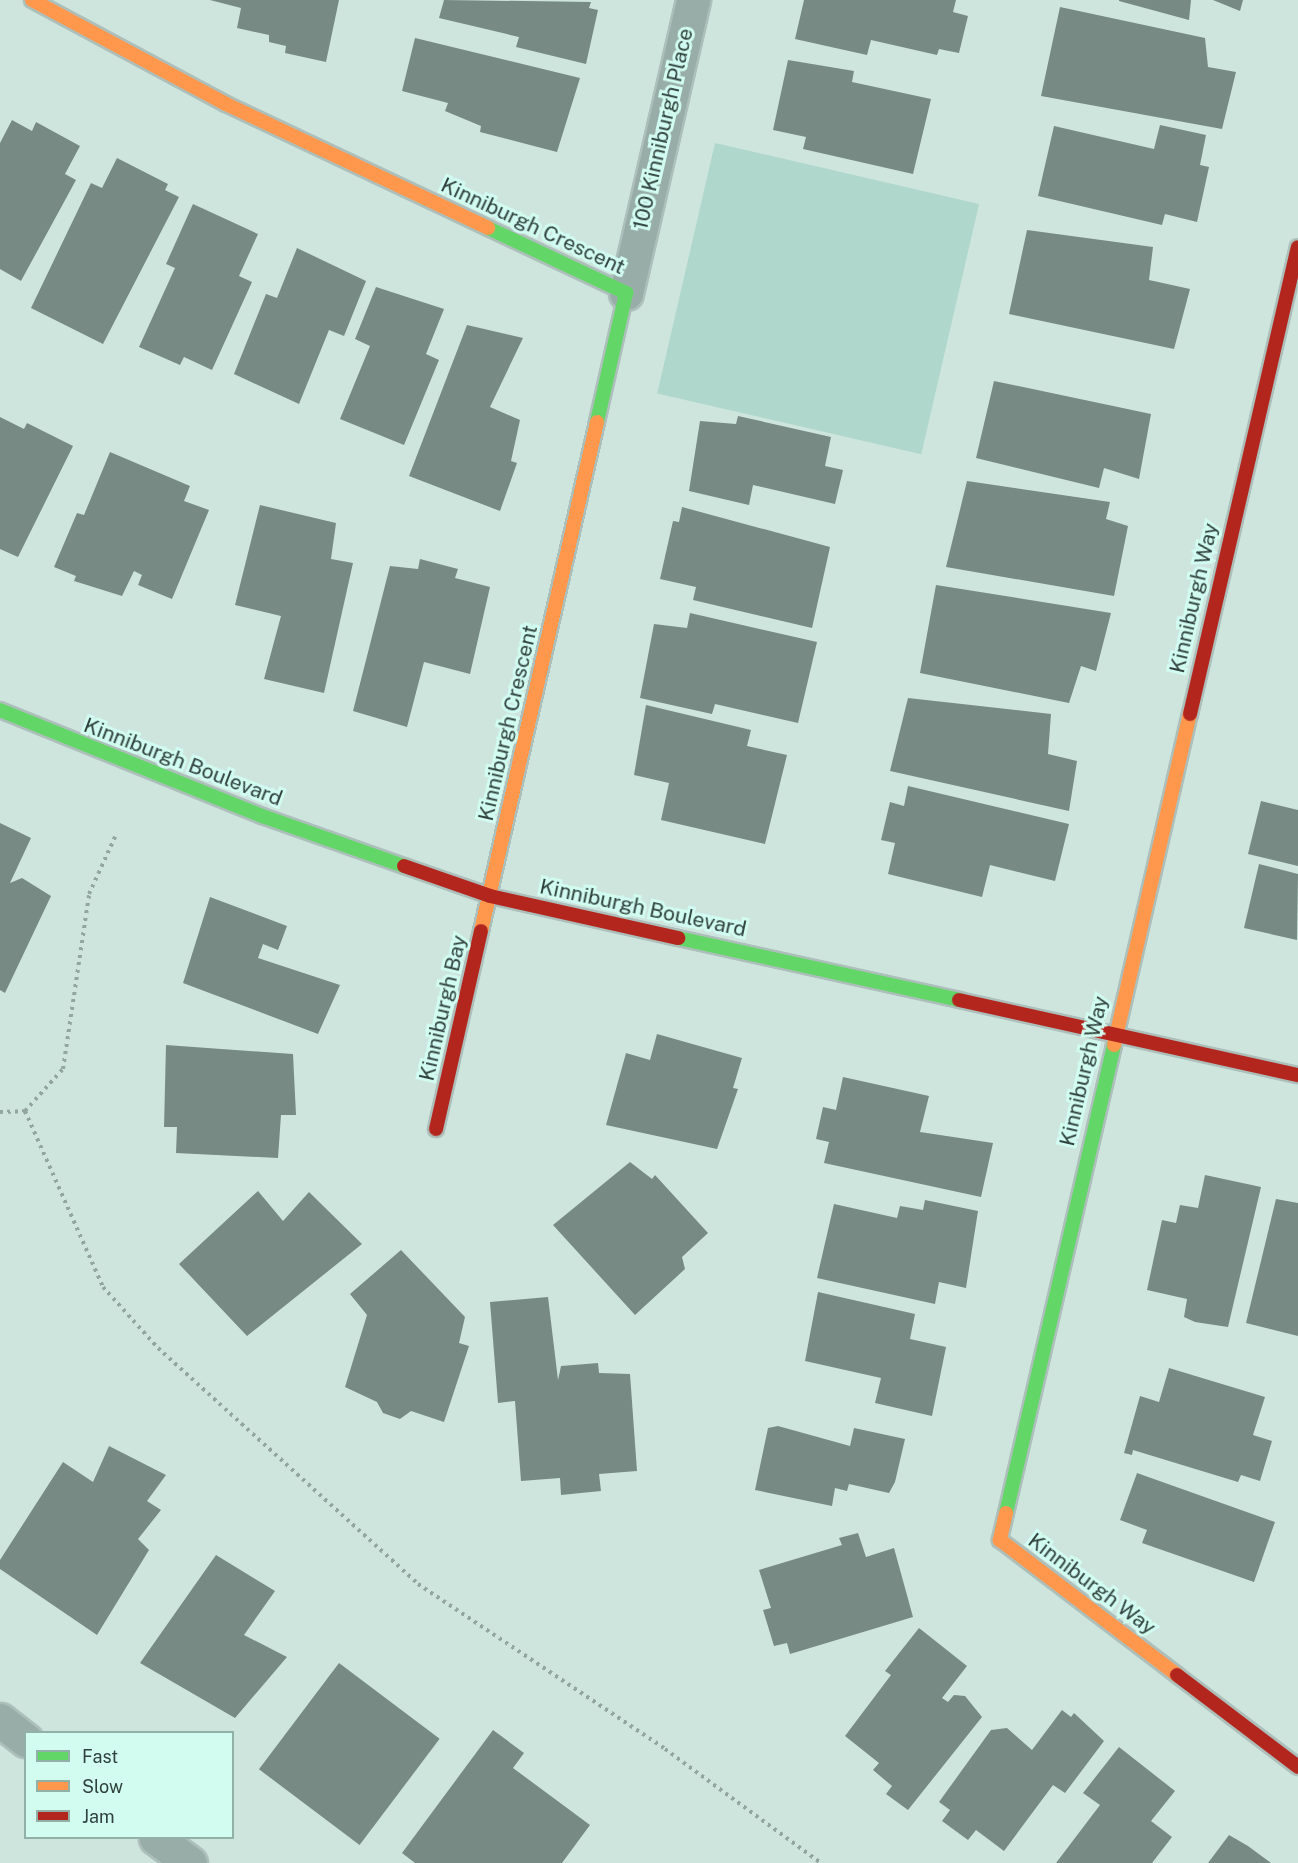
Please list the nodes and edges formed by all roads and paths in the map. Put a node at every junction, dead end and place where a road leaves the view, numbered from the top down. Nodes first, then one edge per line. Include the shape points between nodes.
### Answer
1 (693, 0) edge
2 (38, 1) edge
3 (1298, 247) edge
4 (626, 293) junction
5 (0, 710) edge
6 (115, 837) dead end
7 (490, 896) junction
8 (1114, 1034) junction
9 (1298, 1075) edge
10 (25, 1111) junction
11 (0, 1112) edge
12 (436, 1129) dead end
13 (0, 1720) edge
14 (24, 1738) edge
15 (1298, 1767) edge
16 (157, 1839) edge
17 (189, 1863) edge
18 (821, 1863) edge

1 - 4 street, 100 Kinniburgh Place
2 - 4 street, Kinniburgh Crescent via 226,104
3 - 8 street, Kinniburgh Way
4 - 7 street, Kinniburgh Crescent
5 - 7 street, Kinniburgh Boulevard via 262,816
6 - 10 path via 89,894 63,1069
7 - 8 street, Kinniburgh Boulevard
7 - 12 street, Kinniburgh Bay
8 - 9 street, Kinniburgh Boulevard
8 - 15 street, Kinniburgh Way via 1000,1540
10 - 11 path
10 - 18 path via 103,1287 158,1348 418,1584 673,1755
13 - 14 street
16 - 17 street

